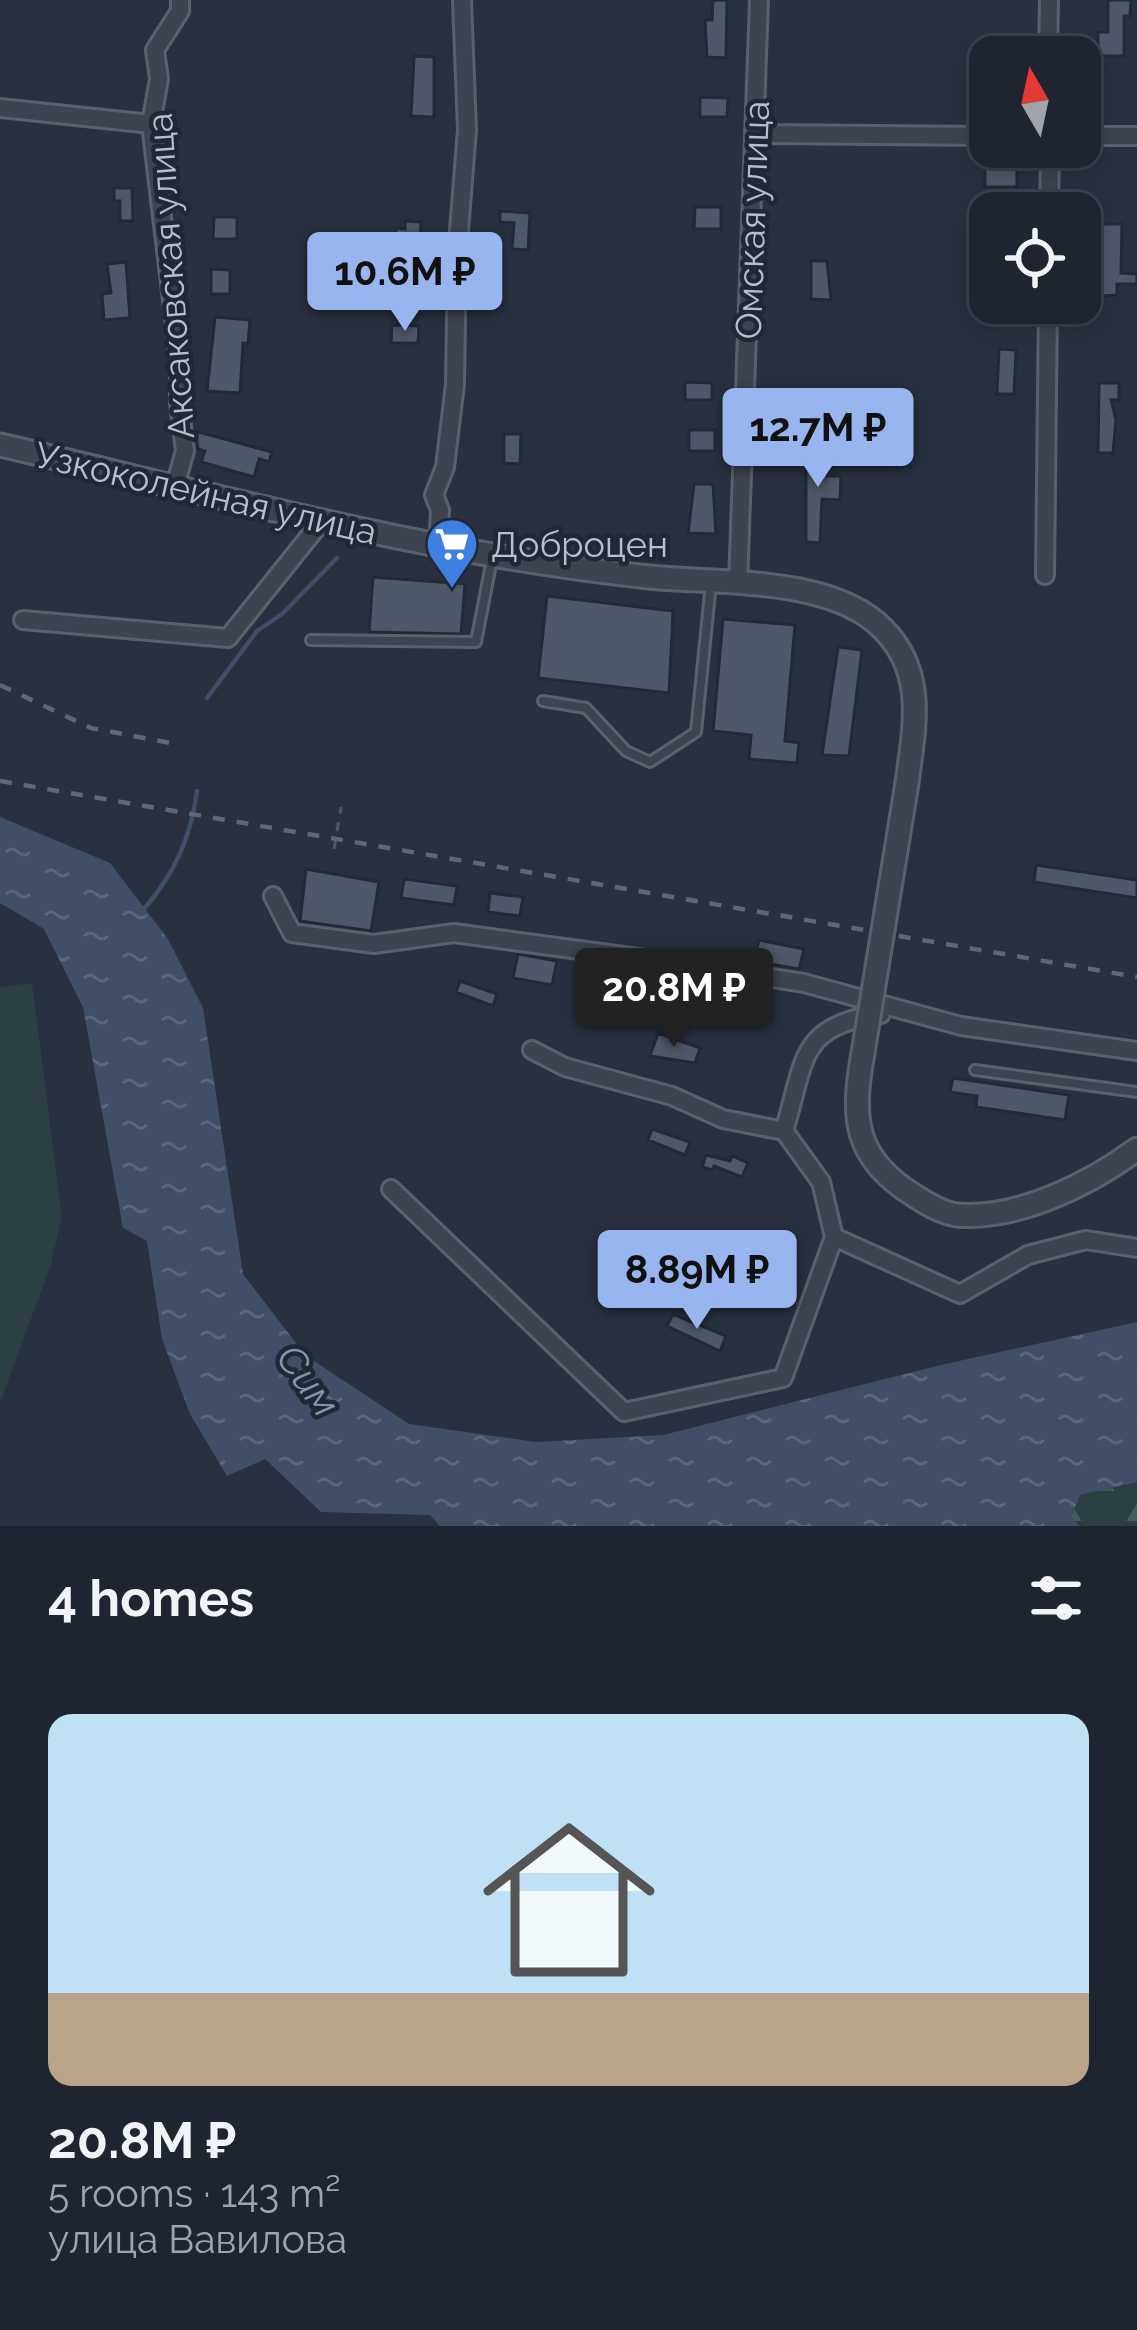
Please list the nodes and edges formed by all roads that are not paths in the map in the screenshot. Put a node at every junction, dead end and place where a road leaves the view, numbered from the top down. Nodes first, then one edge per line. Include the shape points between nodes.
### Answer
1 (180, 0) edge
2 (462, 0) edge
3 (759, 0) edge
4 (1049, 0) edge
5 (1048, 36) edge
6 (0, 108) edge
7 (151, 124) junction
8 (756, 134) junction
9 (969, 136) edge
10 (1101, 136) edge
11 (1137, 136) edge
12 (1048, 324) edge
13 (0, 445) edge
14 (175, 486) junction
15 (321, 522) junction
16 (438, 547) junction
17 (492, 557) junction
18 (1045, 575) dead end
19 (712, 582) junction
20 (738, 584) junction
21 (23, 620) dead end
22 (311, 640) dead end
23 (544, 701) dead end
24 (273, 896) dead end
25 (905, 1011) junction
26 (532, 1050) dead end
27 (1137, 1051) edge
28 (975, 1070) dead end
29 (1137, 1092) edge
30 (784, 1131) junction
31 (1137, 1149) edge
32 (391, 1189) dead end
33 (834, 1237) junction
34 (1137, 1248) edge

1 - 7 street, Аксаковская улица via 155,50
2 - 16 street via 466,130 455,384 434,495
3 - 8 street, Омская улица
4 - 5 street
6 - 7 street
7 - 14 street, Аксаковская улица via 179,358 185,451
8 - 9 street
8 - 20 street, Омская улица
10 - 11 street
12 - 18 street
13 - 14 street, Узкоколейная улица
14 - 15 street, Узкоколейная улица
15 - 16 street, Узкоколейная улица
15 - 21 street via 228,638
16 - 17 street, Узкоколейная улица
17 - 19 street, Узкоколейная улица
17 - 22 lane via 476,642
19 - 20 street, Узкоколейная улица
19 - 23 lane via 696,732 650,761 626,751 586,708
20 - 31 street, Узкоколейная улица, bridge via 847,603 905,656 916,692 855,1100 866,1148 896,1184 954,1215 1050,1196
24 - 25 street via 292,933 374,944 454,933 804,983
25 - 27 street
25 - 30 street via 823,1030 810,1047
26 - 30 street via 722,1120
28 - 29 lane
30 - 33 street via 821,1182
32 - 33 street via 624,1412 783,1378
33 - 34 street via 961,1294 1028,1255 1086,1240

